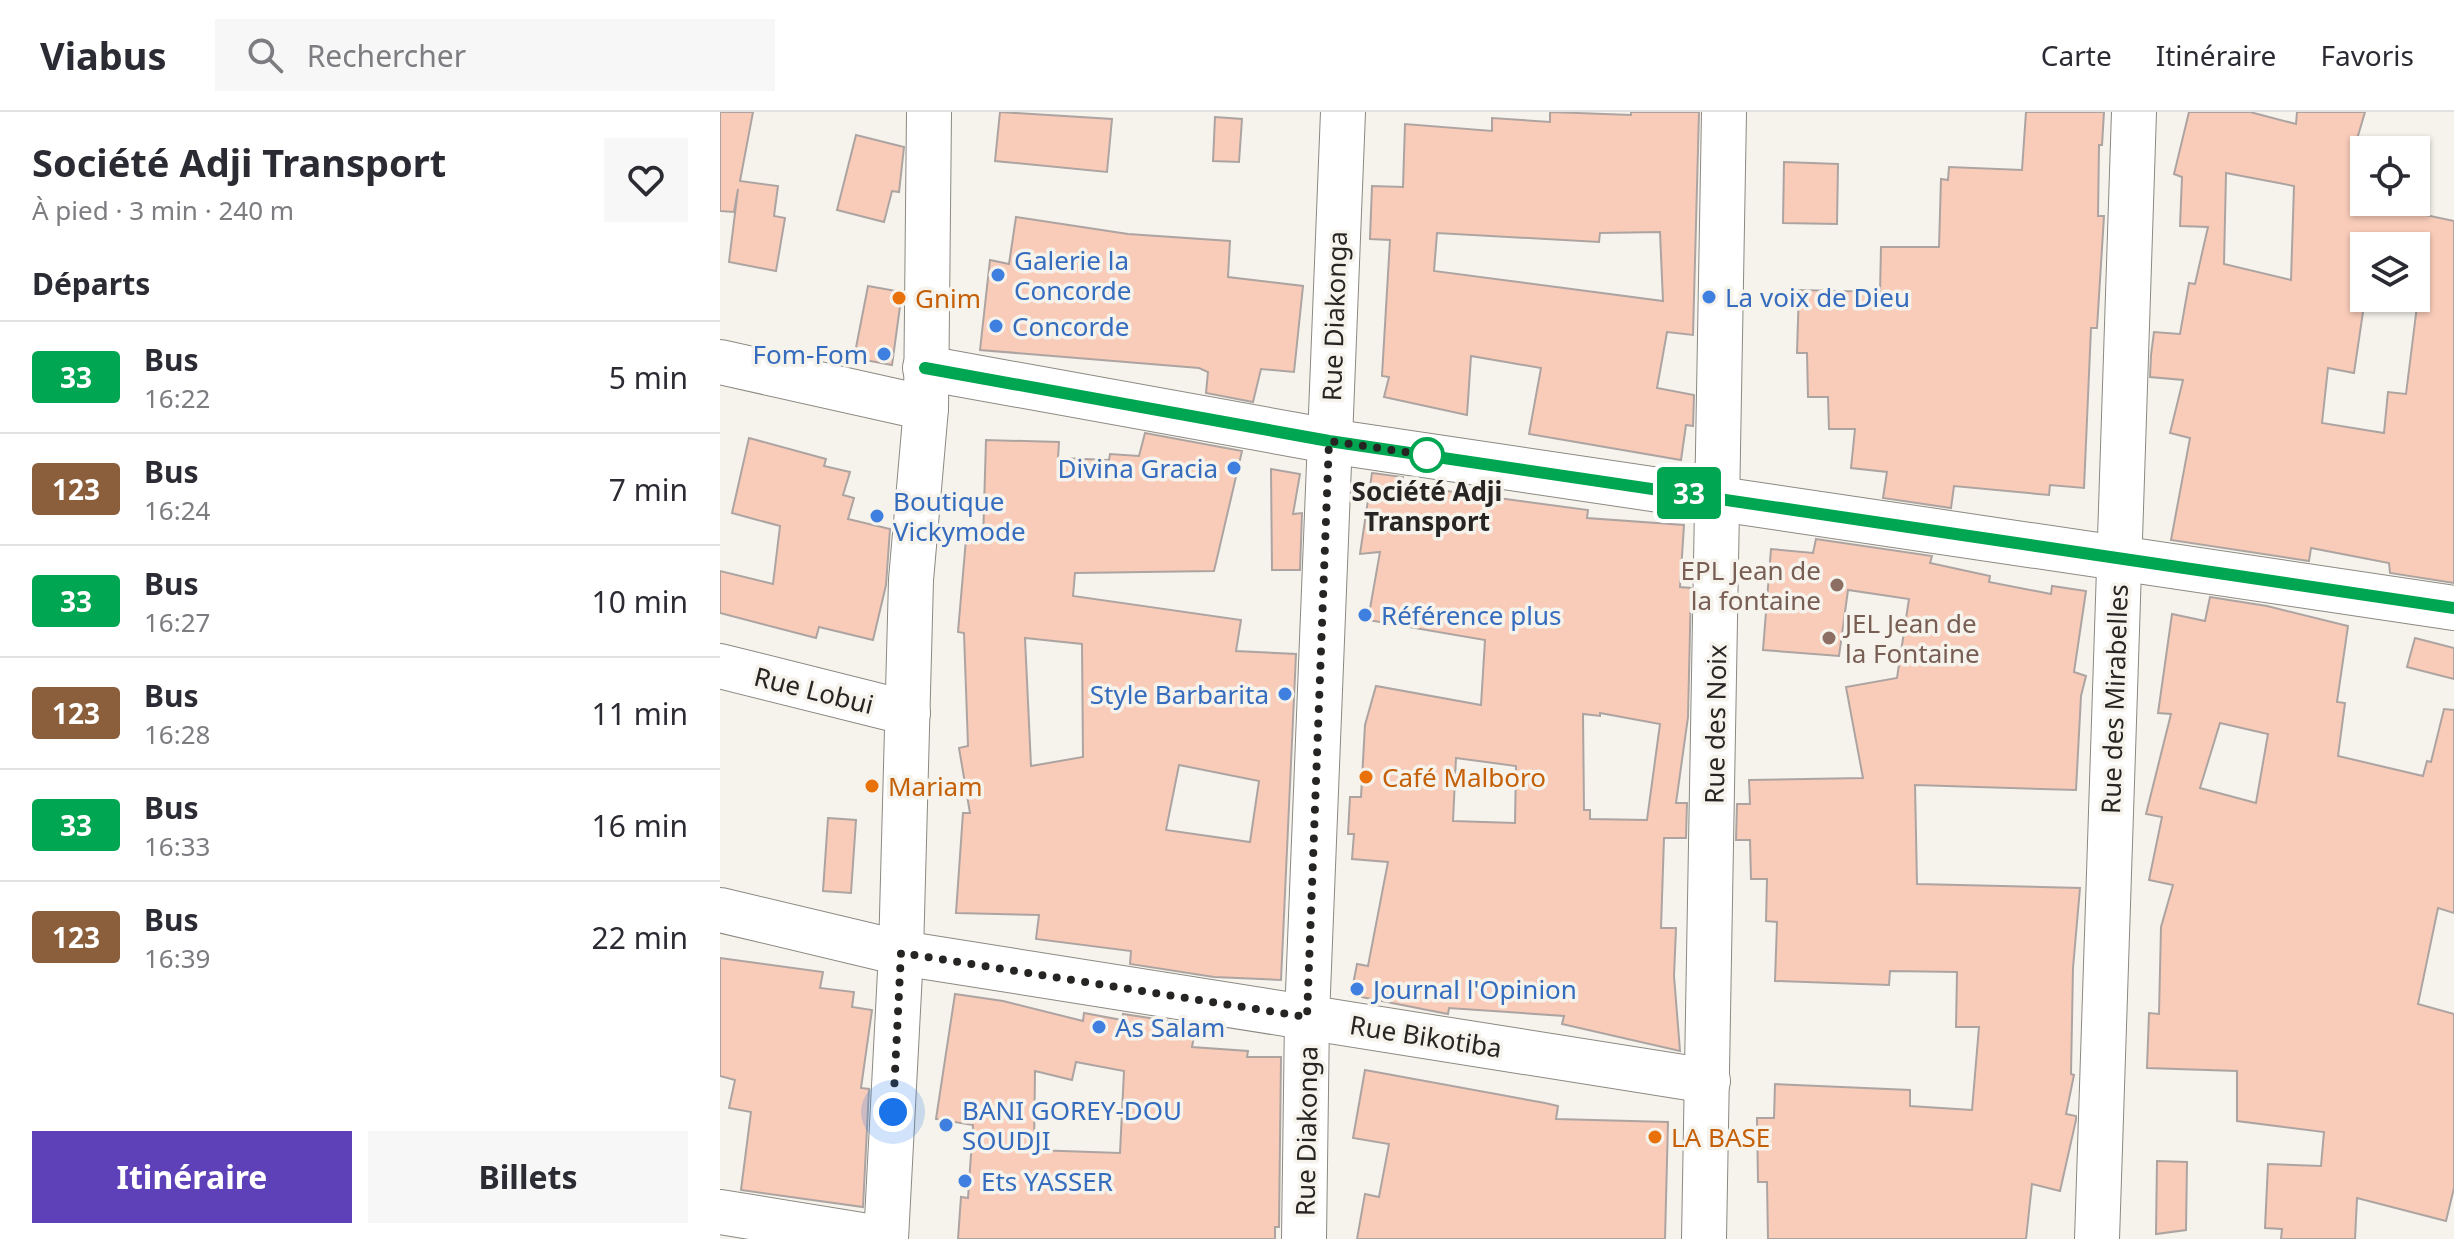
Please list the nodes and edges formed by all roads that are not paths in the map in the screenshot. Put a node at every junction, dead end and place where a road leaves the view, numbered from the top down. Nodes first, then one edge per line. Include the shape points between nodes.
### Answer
1 (929, 112) edge
2 (1343, 112) edge
3 (1724, 112) edge
4 (2134, 112) edge
5 (720, 362) edge
6 (925, 388) junction
7 (1329, 441) junction
8 (1719, 497) junction
9 (2119, 561) junction
10 (2454, 608) edge
11 (720, 666) edge
12 (908, 713) junction
13 (720, 910) edge
14 (901, 953) junction
15 (1307, 1017) junction
16 (1708, 1081) junction
17 (720, 1212) edge
18 (886, 1239) edge
19 (1304, 1239) edge
20 (1704, 1239) edge
21 (2097, 1239) edge

1 - 6 street
2 - 7 street, Rue Diakonga
3 - 8 street, Rue des Noix
4 - 9 street, Rue des Mirabelles
5 - 6 street
6 - 7 street
6 - 12 street
7 - 8 street
7 - 15 street, Rue Diakonga
8 - 9 street
8 - 16 street, Rue des Noix
9 - 10 street
9 - 21 street, Rue des Mirabelles
11 - 12 street, Rue Lobui
12 - 14 street
13 - 14 street, Rue Bikotiba
14 - 15 street, Rue Bikotiba
14 - 18 street
15 - 16 street, Rue Bikotiba
15 - 19 street, Rue Diakonga
16 - 20 street, Rue des Noix
17 - 18 street

